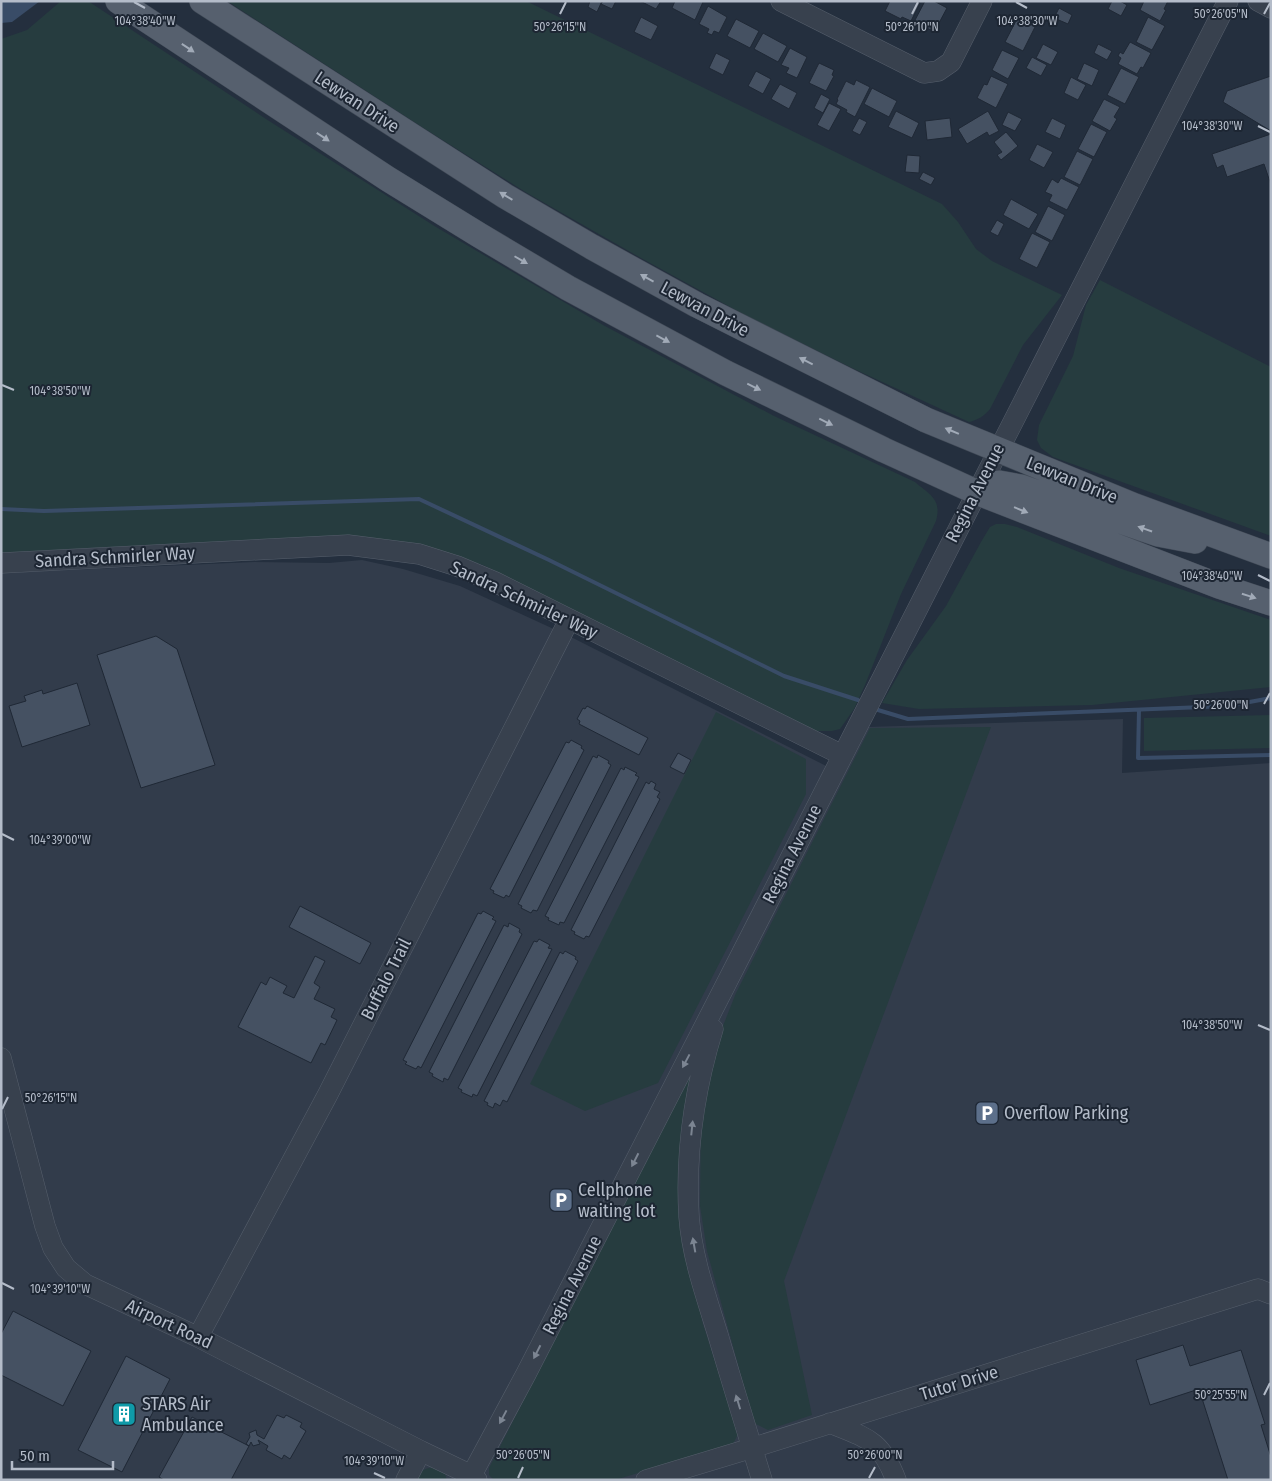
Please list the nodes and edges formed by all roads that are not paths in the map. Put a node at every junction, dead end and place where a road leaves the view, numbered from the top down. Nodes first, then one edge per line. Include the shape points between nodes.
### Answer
1 (118, 1) edge
2 (202, 1) edge
3 (781, 1) edge
4 (982, 1) edge
5 (1228, 1) edge
6 (1258, 1) edge
7 (1271, 8) edge
8 (997, 451) junction
9 (976, 492) junction
10 (1244, 547) junction
11 (1271, 556) edge
12 (1, 563) edge
13 (1271, 603) edge
14 (569, 620) junction
15 (842, 756) junction
16 (725, 986) junction
17 (1, 1058) edge
18 (1271, 1294) edge
19 (198, 1337) junction
20 (830, 1423) junction
21 (752, 1448) junction
22 (420, 1451) junction
23 (473, 1478) edge
24 (406, 1480) edge
25 (646, 1480) edge
26 (762, 1480) edge
27 (896, 1480) edge

1 -> 9 main road via 388,180 568,288 726,373
8 -> 2 main road, Lewvan Drive via 841,379 592,247 446,159
3 - 4 street via 924,73 938,71 950,62
5 - 8 street, Regina Avenue
6 - 7 street
8 - 9 street, Regina Avenue
8 - 10 main road, Lewvan Drive
10 -> 9 main road, Lewvan Drive via 1158,534 1021,486 998,483
9 -> 13 main road via 1218,586
9 - 15 street, Regina Avenue
10 - 11 main road, Lewvan Drive
12 - 14 street, Sandra Schmirler Way via 348,545 419,554 457,566
14 - 15 street, Sandra Schmirler Way
14 - 19 street, Buffalo Trail via 328,1094
15 - 16 street, Regina Avenue
21 -> 16 street, Regina Avenue via 702,1284 689,1218 688,1176 695,1098
16 -> 23 street, Regina Avenue
17 - 19 street, Airport Road via 45,1226 52,1248 66,1268 85,1284
18 - 20 street, Tutor Drive via 1258,1289
19 - 22 street, Airport Road
20 - 21 street, Tutor Drive
20 - 27 street via 877,1446 887,1458
21 - 25 street, Tutor Drive
21 - 26 street, Regina Avenue
22 - 23 street, Airport Road
22 - 24 street

